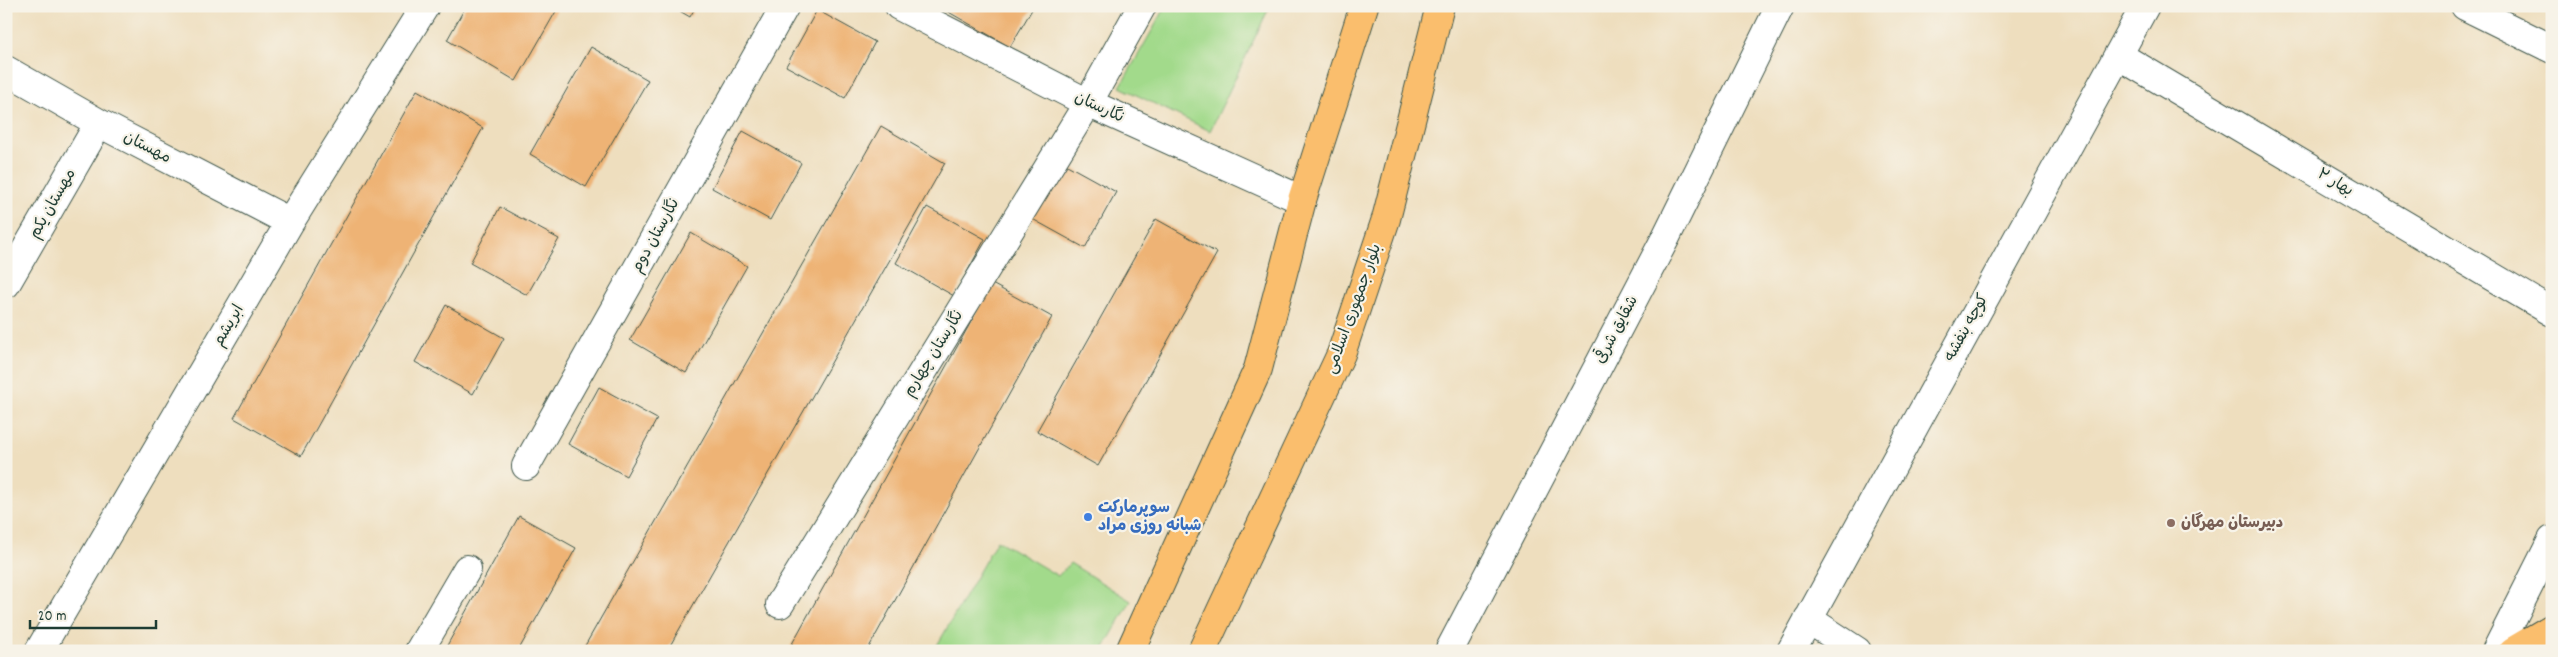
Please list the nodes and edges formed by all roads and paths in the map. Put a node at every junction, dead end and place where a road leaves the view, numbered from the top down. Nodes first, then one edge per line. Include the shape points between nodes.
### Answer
1 (425, 6) edge
2 (785, 6) edge
3 (899, 6) edge
4 (1142, 6) edge
5 (1364, 6) edge
6 (1440, 6) edge
7 (1780, 6) edge
8 (2145, 6) edge
9 (2464, 6) edge
10 (2552, 49) edge
11 (2118, 55) junction
12 (6, 70) edge
13 (1088, 104) junction
14 (99, 123) junction
15 (1302, 200) junction
16 (290, 222) junction
17 (6, 284) edge
18 (2552, 312) edge
19 (526, 466) dead end
20 (2552, 540) edge
21 (467, 569) dead end
22 (780, 604) dead end
23 (1808, 619) junction
24 (2552, 628) edge
25 (39, 651) edge
26 (419, 651) edge
27 (1130, 651) edge
28 (1202, 651) edge
29 (1449, 651) edge
30 (1791, 651) edge
31 (1857, 651) edge
32 (2496, 651) edge
33 (2513, 651) edge

1 - 16 street, ابریشم
2 - 19 street, نگارستان دوم
3 - 13 street, نگارستان
4 - 13 street, نگارستان چهارم
5 - 15 main road
6 - 28 main road, بلوار جمهوری اسلامی via 1386,219 1341,354
7 - 29 street, شقایق شرقی via 1665,239
8 - 11 street, کوچه بنفشه
9 - 10 street
11 - 18 street, بهار ۲
11 - 23 street, کوچه بنفشه
12 - 14 street, مهستان
13 - 15 street, نگارستان
13 - 22 street, نگارستان چهارم
14 - 16 street, مهستان
14 - 17 street, مهستان یکم
15 - 27 main road via 1258,369
16 - 25 street, ابریشم
20 - 32 street
21 - 26 street
23 - 30 street, کوچه بنفشه
23 - 31 street
24 - 33 main road

